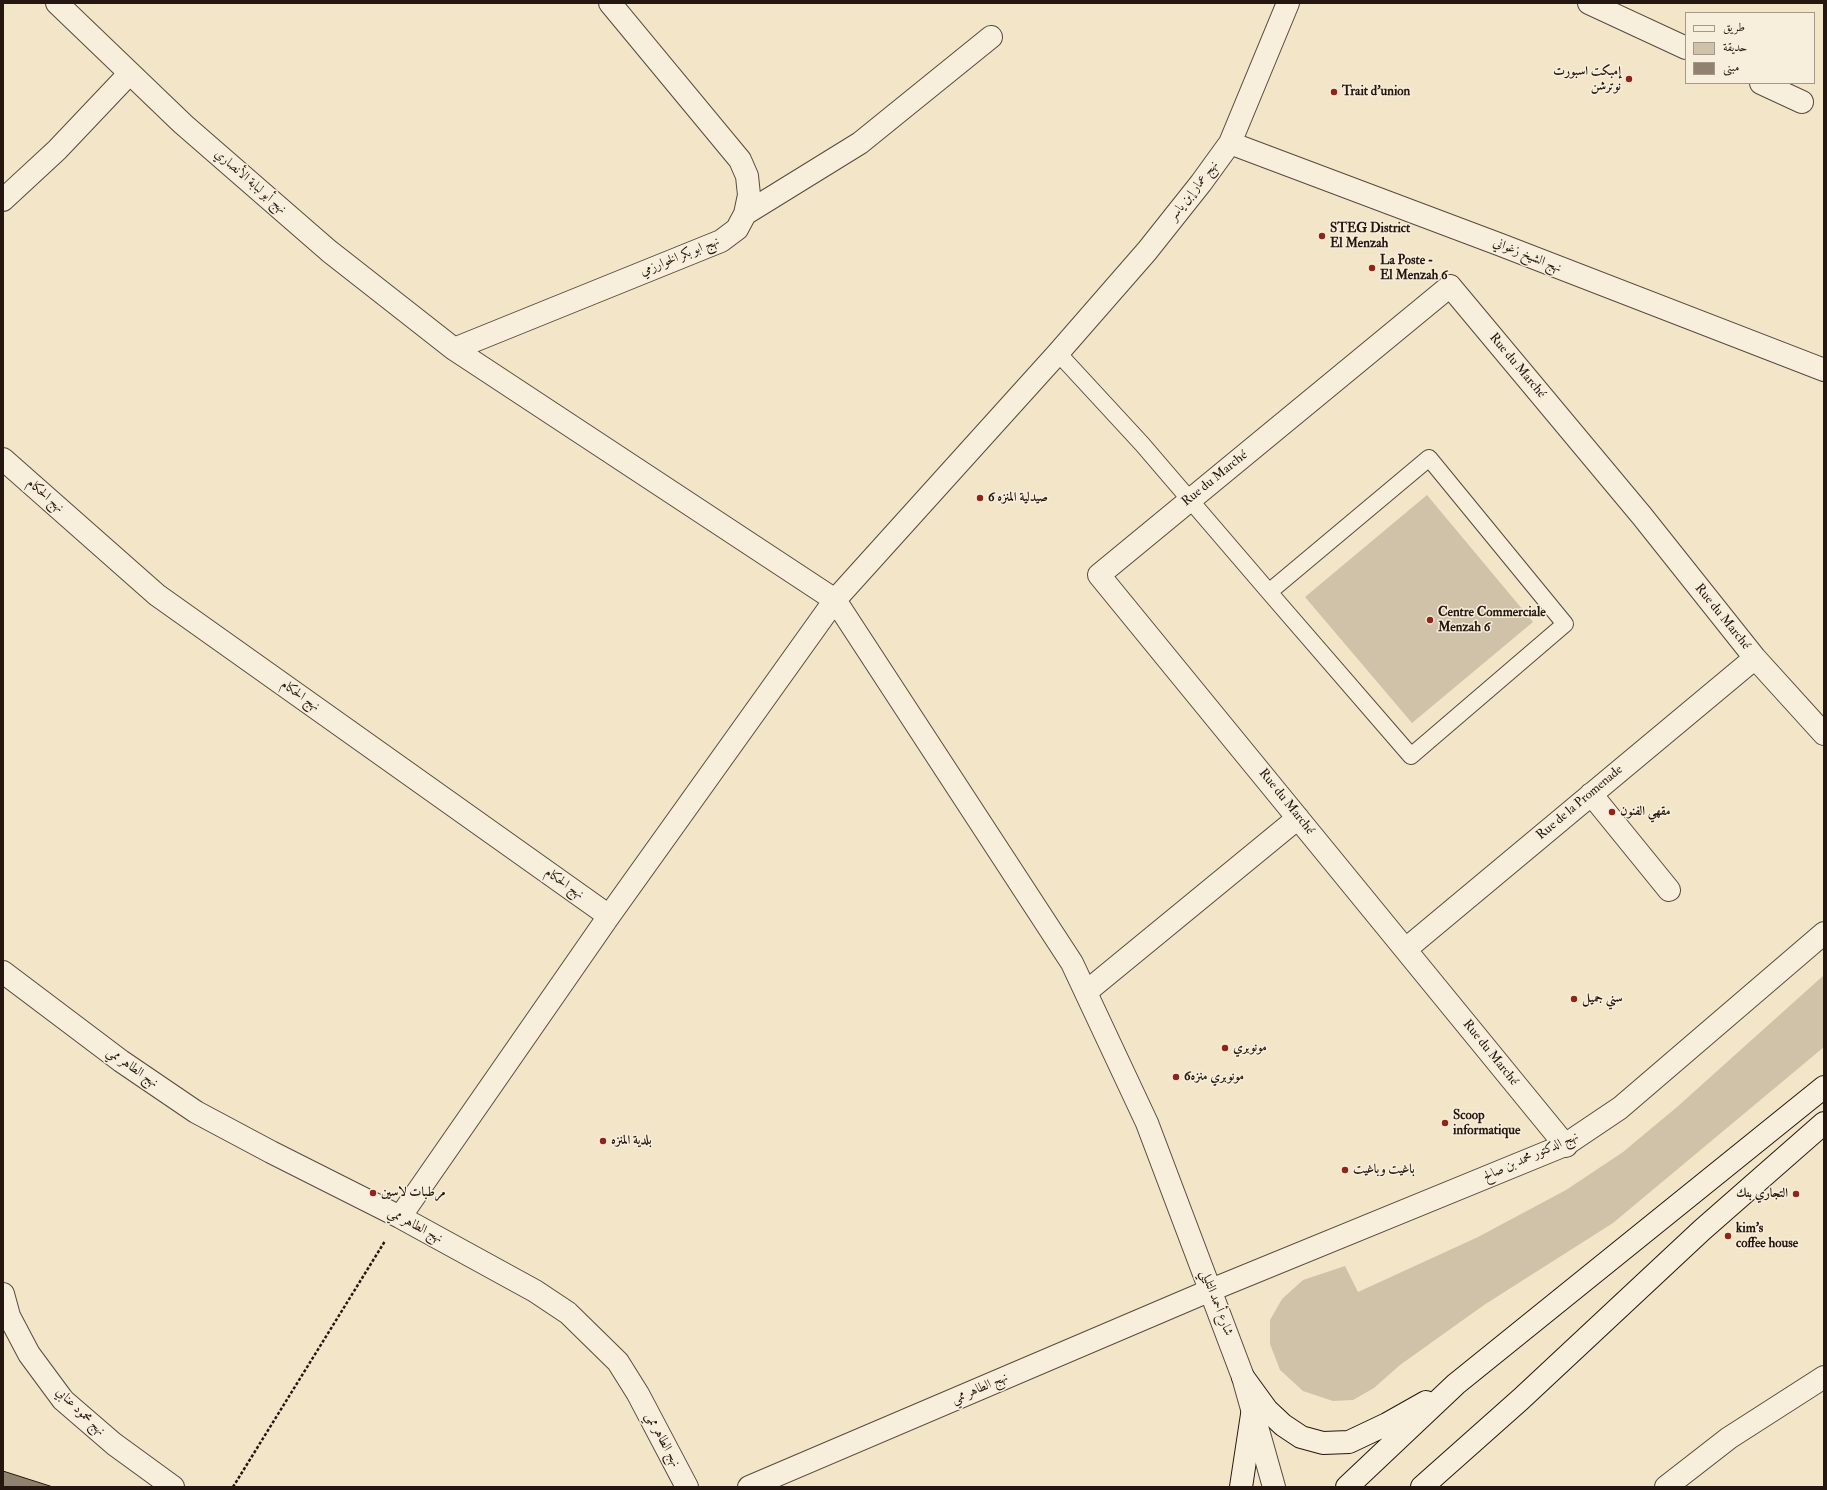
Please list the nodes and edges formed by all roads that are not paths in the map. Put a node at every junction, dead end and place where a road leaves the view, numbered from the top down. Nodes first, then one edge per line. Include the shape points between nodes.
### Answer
1 (57, 3) edge
2 (610, 3) edge
3 (1288, 3) edge
4 (1589, 3) edge
5 (991, 37) dead end
6 (1685, 48) edge
7 (130, 73) junction
8 (1763, 84) edge
9 (1802, 102) dead end
10 (1230, 143) junction
11 (3, 200) edge
12 (745, 214) junction
13 (454, 349) junction
14 (1058, 353) junction
15 (1824, 370) edge
16 (3, 459) edge
17 (1190, 500) junction
18 (1269, 592) junction
19 (835, 600) junction
20 (1755, 658) junction
21 (1824, 734) edge
22 (1591, 794) junction
23 (1298, 818) junction
24 (1669, 890) dead end
25 (610, 916) junction
26 (1824, 933) edge
27 (1406, 949) junction
28 (3, 972) edge
29 (1086, 992) junction
30 (1824, 1087) edge
31 (1824, 1123) edge
32 (1565, 1145) junction
33 (400, 1217) junction
34 (1211, 1290) junction
35 (3, 1294) edge
36 (1243, 1377) junction
37 (1824, 1377) edge
38 (1456, 1384) junction
39 (1253, 1408) junction
40 (1460, 1454) junction
41 (173, 1487) edge
42 (687, 1487) edge
43 (749, 1487) edge
44 (1241, 1487) edge
45 (1274, 1487) edge
46 (1347, 1487) edge
47 (1422, 1487) edge
48 (1434, 1487) edge
49 (1666, 1487) edge

1 - 7 street, نهج أبو لبابة الأنصاري
2 - 12 street, نهج ابو بكر الخوارزمي via 740,160 747,176 749,195
3 - 10 street, نهج عمار إبن ياسر
4 - 6 street
5 - 12 street via 860,143
7 - 11 street via 57,150
7 - 13 street, نهج أبو لبابة الأنصاري via 183,124 329,251
8 - 9 street
10 - 14 street, نهج عمار إبن ياسر via 1147,251
10 - 15 street, نهج الشيخ زغواني
12 - 13 street, نهج ابو بكر الخوارزمي via 737,229 722,241
13 - 19 street, نهج أبو لبابة الأنصاري
14 - 17 lane
14 - 19 street, نهج عمار إبن ياسر
16 - 25 street, نهج الحكام via 157,595
17 - 18 lane
17 - 20 street, Rue du Marché via 1450,286 1637,510
17 - 23 street, Rue du Marché via 1099,575
18 - 18 lane via 1411,756 1565,624 1429,458
19 - 25 street, نهج عمار إبن ياسر
19 - 29 street, شارع أحمد التليلي via 1072,963
20 - 21 street, Rue du Marché
20 - 22 street, Rue de la Promenade
22 - 24 street
22 - 27 street, Rue de la Promenade
23 - 27 street, Rue du Marché
23 - 29 street
25 - 33 street, نهج عمار إبن ياسر
26 - 32 street, نهج الدكتور محمد بن صالح via 1620,1108
27 - 32 street, Rue du Marché
28 - 33 street, نهج الطاهر ممي via 121,1061 196,1112
29 - 34 street, شارع أحمد التليلي via 1147,1123
30 - 38 street
31 - 40 street via 1702,1230
32 - 34 street, نهج الدكتور محمد بن صالح
33 - 42 street, نهج الطاهر ممي via 535,1291 568,1313 593,1336 618,1362 638,1394
34 - 36 street, شارع أحمد التليلي
34 - 43 street, نهج الطاهر ممي
35 - 41 street, نهج محمود عنابي via 9,1316 29,1354 63,1400 114,1444
36 - 38 street via 1267,1410 1283,1425 1301,1437 1323,1443 1349,1442 1387,1424
36 - 39 street, شارع أحمد التليلي
37 - 49 street via 1729,1438
38 - 46 street
39 - 44 street
39 - 45 street, شارع أحمد التليلي
40 - 47 street
40 - 48 street

